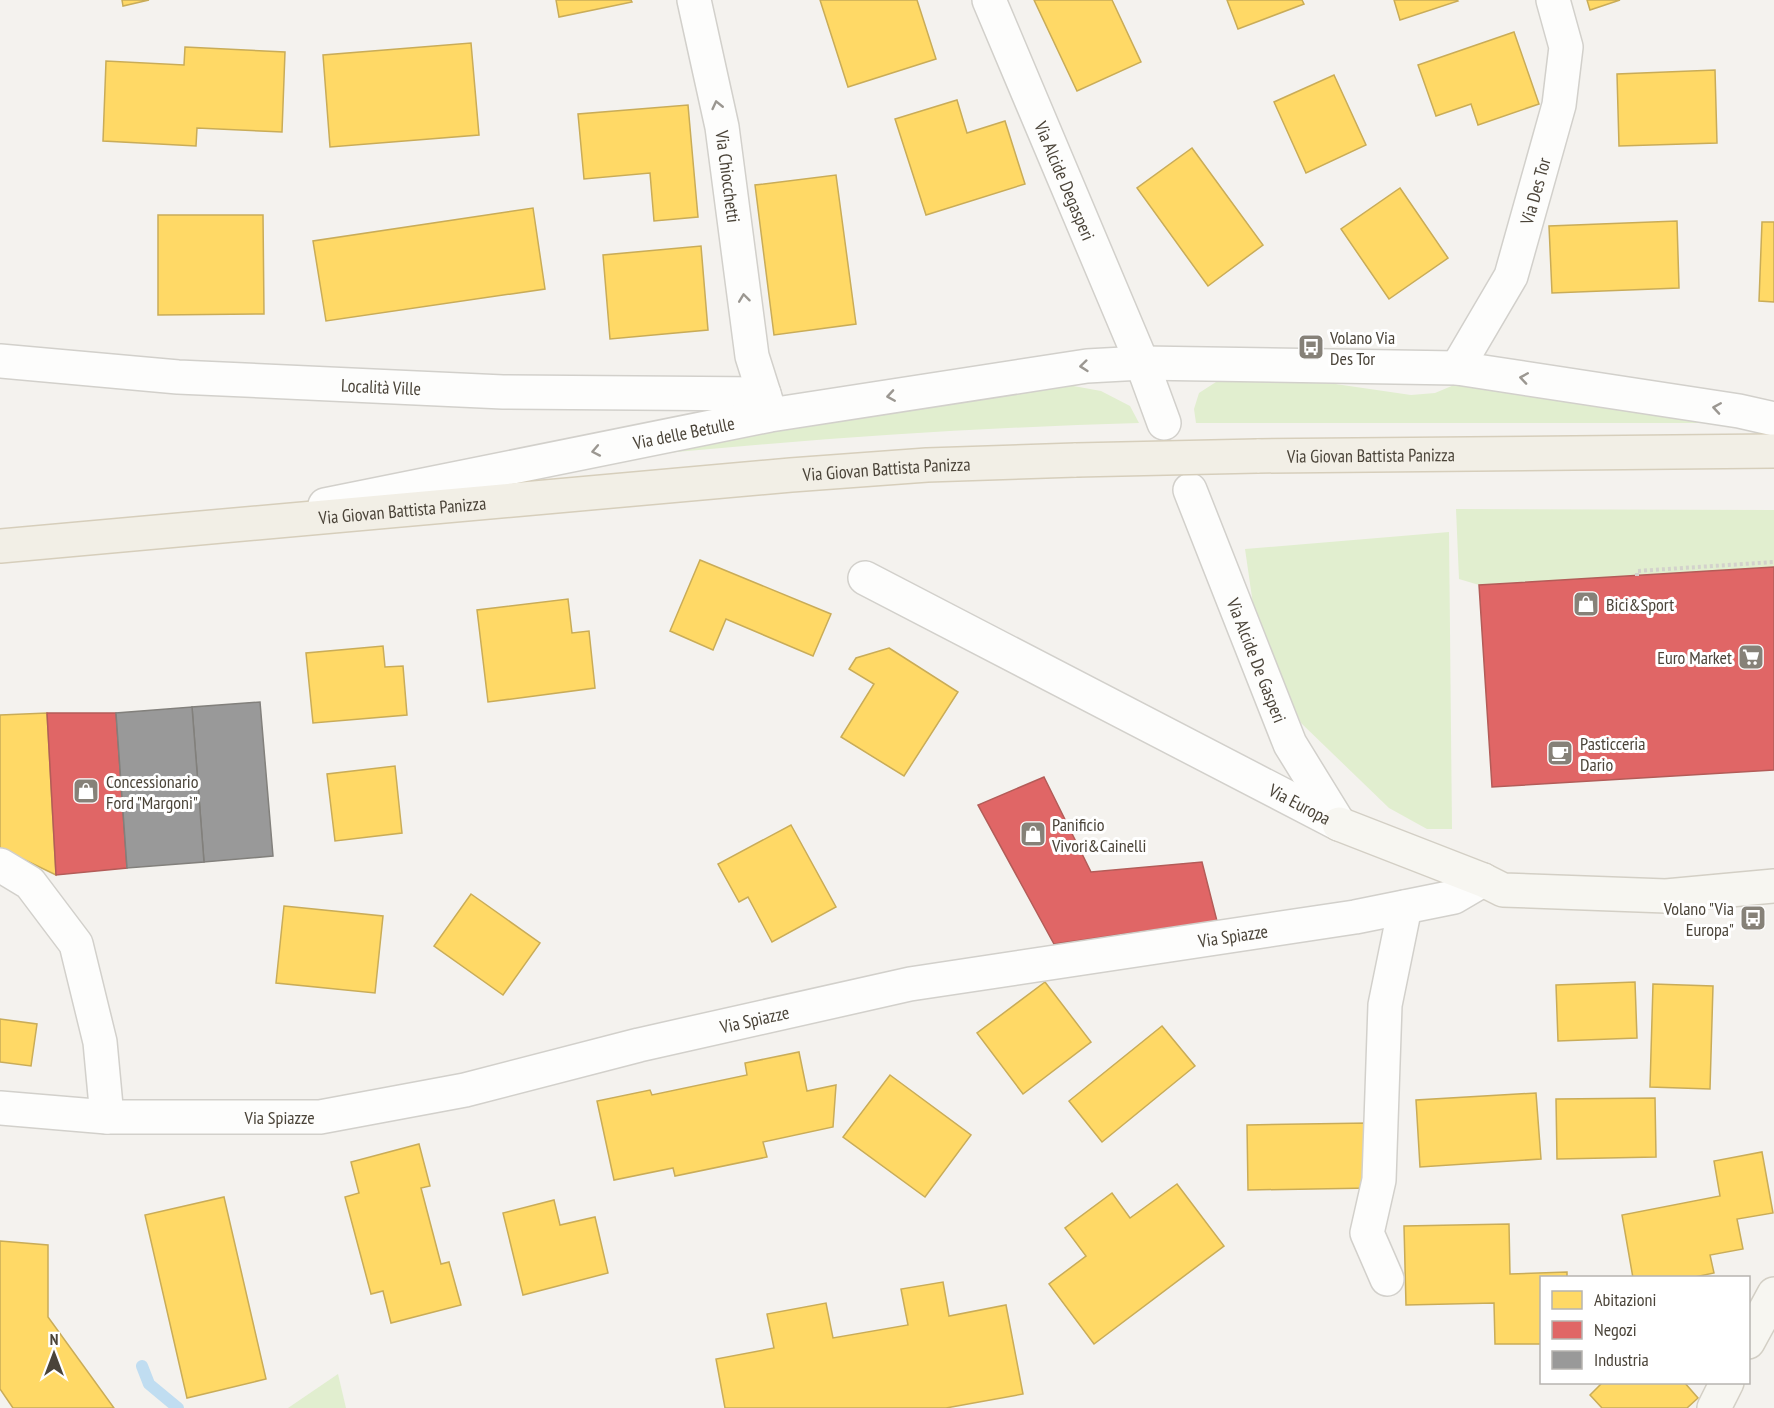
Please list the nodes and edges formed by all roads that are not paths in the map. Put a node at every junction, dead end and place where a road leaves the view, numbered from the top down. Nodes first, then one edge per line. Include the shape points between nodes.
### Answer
1 (694, 0) edge
2 (989, 0) edge
3 (1553, 0) edge
4 (0, 361) edge
5 (1142, 363) junction
6 (1457, 368) junction
7 (767, 405) junction
8 (1774, 419) edge
9 (1164, 423) dead end
10 (1774, 451) edge
11 (1190, 490) dead end
12 (229, 524) junction
13 (0, 546) edge
14 (865, 578) dead end
15 (1339, 824) junction
16 (0, 865) edge
17 (1483, 880) junction
18 (1774, 886) edge
19 (1405, 907) junction
20 (0, 1108) edge
21 (107, 1117) junction
22 (1387, 1279) dead end
23 (1774, 1294) edge
24 (1750, 1340) edge
25 (1726, 1384) edge
26 (1714, 1408) edge

7 -> 1 street, Via Chiocchetti via 752,356 722,127
2 - 5 street, Via Alcide Degasperi
3 - 6 street, Via Des Tor via 1566,47 1559,105 1511,276
4 - 7 street, Località Ville via 178,377
5 - 6 street, Via delle Betulle
5 -> 7 street, Via delle Betulle via 1087,366
5 - 9 street
8 -> 6 street, Via delle Betulle
7 -> 12 street, Via delle Betulle
10 - 12 main road, Via Giovan Battista Panizza, bridge via 1257,456 927,465
11 - 15 street, Via Alcide De Gasperi via 1290,744
12 - 13 main road, Via Giovan Battista Panizza
14 - 15 street, Via Europa
15 - 17 street, Via Europa
16 - 21 street via 30,883 76,944 100,1042
17 - 18 street, Via Europa via 1503,890 1666,896
17 - 19 street, Via Spiazze via 1454,897
19 - 21 street, Via Spiazze via 910,984 639,1045 465,1090 320,1117
19 - 22 street via 1385,1005 1379,1180 1367,1233
20 - 21 street, Via Spiazze
23 - 24 street
25 - 26 street

